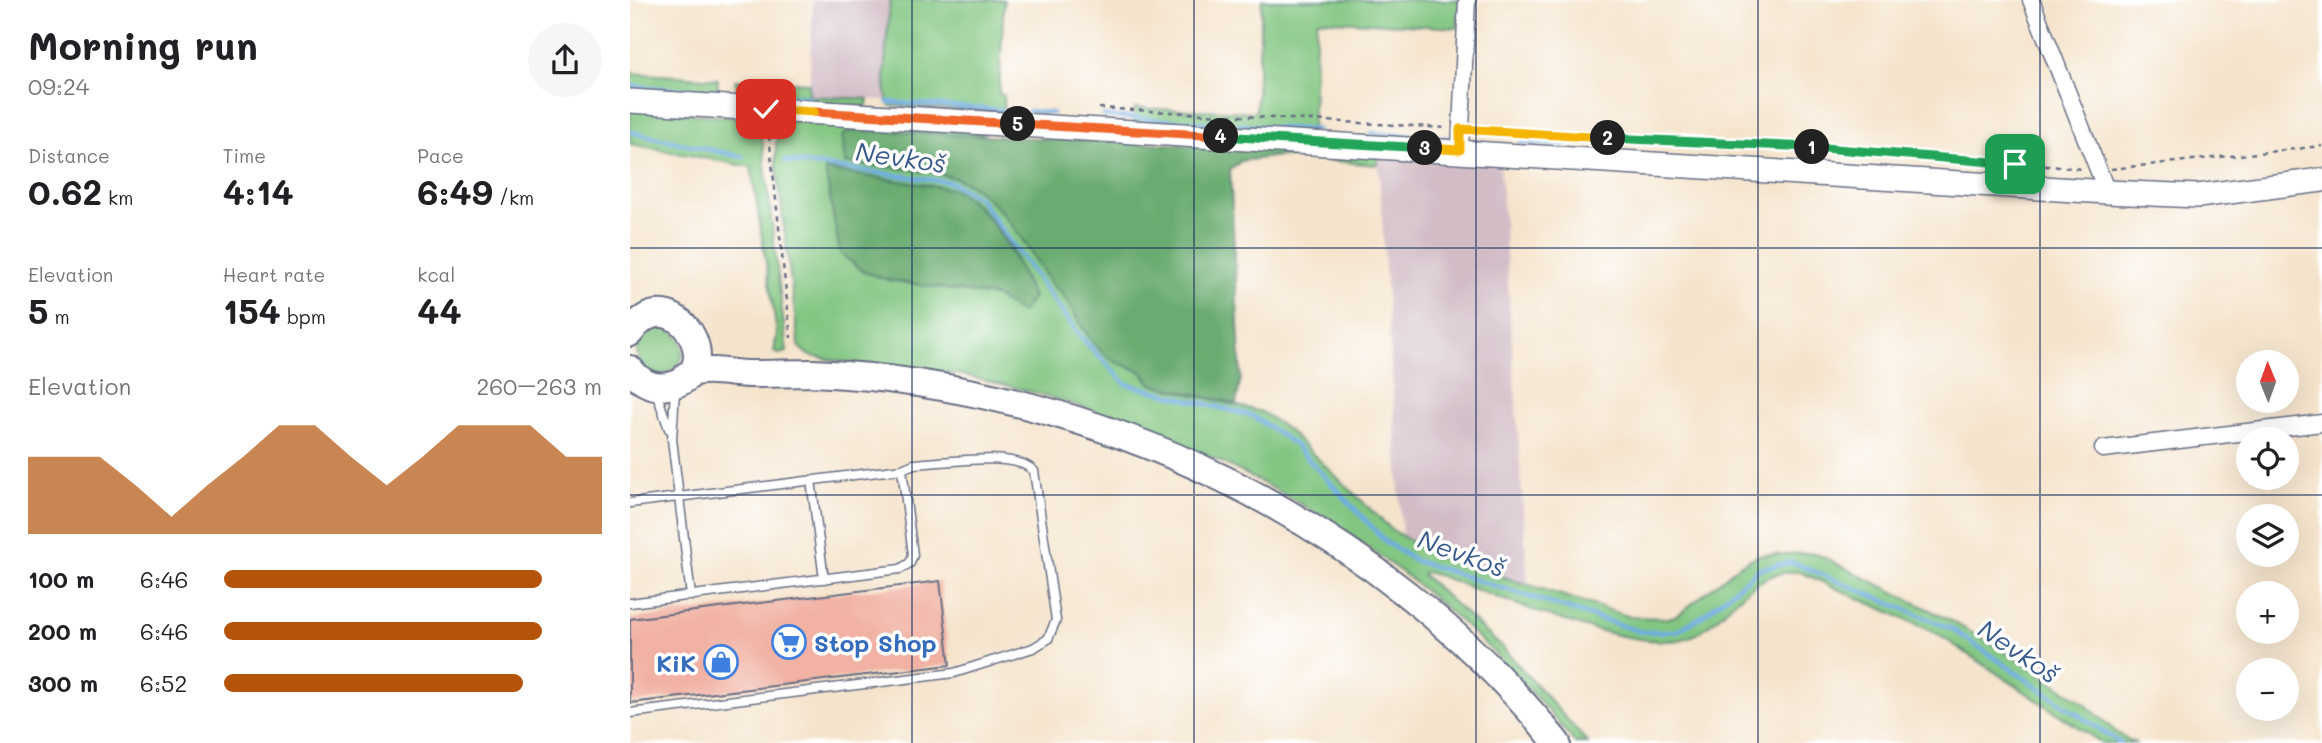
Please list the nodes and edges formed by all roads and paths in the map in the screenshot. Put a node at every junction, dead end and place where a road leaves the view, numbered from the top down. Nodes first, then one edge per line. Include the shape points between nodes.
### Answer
1 (1467, 0) edge
2 (2031, 0) edge
3 (630, 101) edge
4 (1099, 108) dead end
5 (766, 109) junction
6 (1460, 140) junction
7 (2322, 146) edge
8 (2098, 170) junction
9 (2321, 185) edge
10 (2107, 192) junction
11 (630, 333) edge
12 (791, 338) dead end
13 (697, 347) junction
14 (771, 372) junction
15 (637, 377) edge
16 (684, 378) junction
17 (2322, 423) edge
18 (672, 439) junction
19 (2103, 449) dead end
20 (902, 469) junction
21 (811, 480) junction
22 (679, 496) junction
23 (630, 503) edge
24 (824, 579) junction
25 (691, 596) junction
26 (630, 603) edge
27 (630, 713) edge
28 (1557, 743) edge

1 - 6 street
2 - 8 street
3 - 5 main road
4 - 6 path
5 - 6 main road
5 - 12 path
6 - 8 path via 1821,147
6 - 10 main road
7 - 8 path
8 - 10 street
9 - 10 main road via 2198,196
11 - 13 main road via 650,317 671,317 688,328
13 - 14 main road via 719,361
13 - 16 main road via 695,362
14 - 16 main road via 703,371
14 - 28 main road via 884,379 1016,403 1139,442 1231,482 1331,541 1418,606 1498,678
15 - 16 main road via 666,387
15 - 18 lane via 659,397
16 - 18 lane via 674,394
17 - 19 street
18 - 22 lane
20 - 21 lane
20 - 24 lane via 913,555 910,564
20 - 27 lane via 914,464 1010,460 1029,465 1034,471 1056,620 1048,639 954,673
21 - 22 lane
21 - 24 lane
22 - 23 lane
22 - 25 lane
24 - 25 lane
25 - 26 lane

